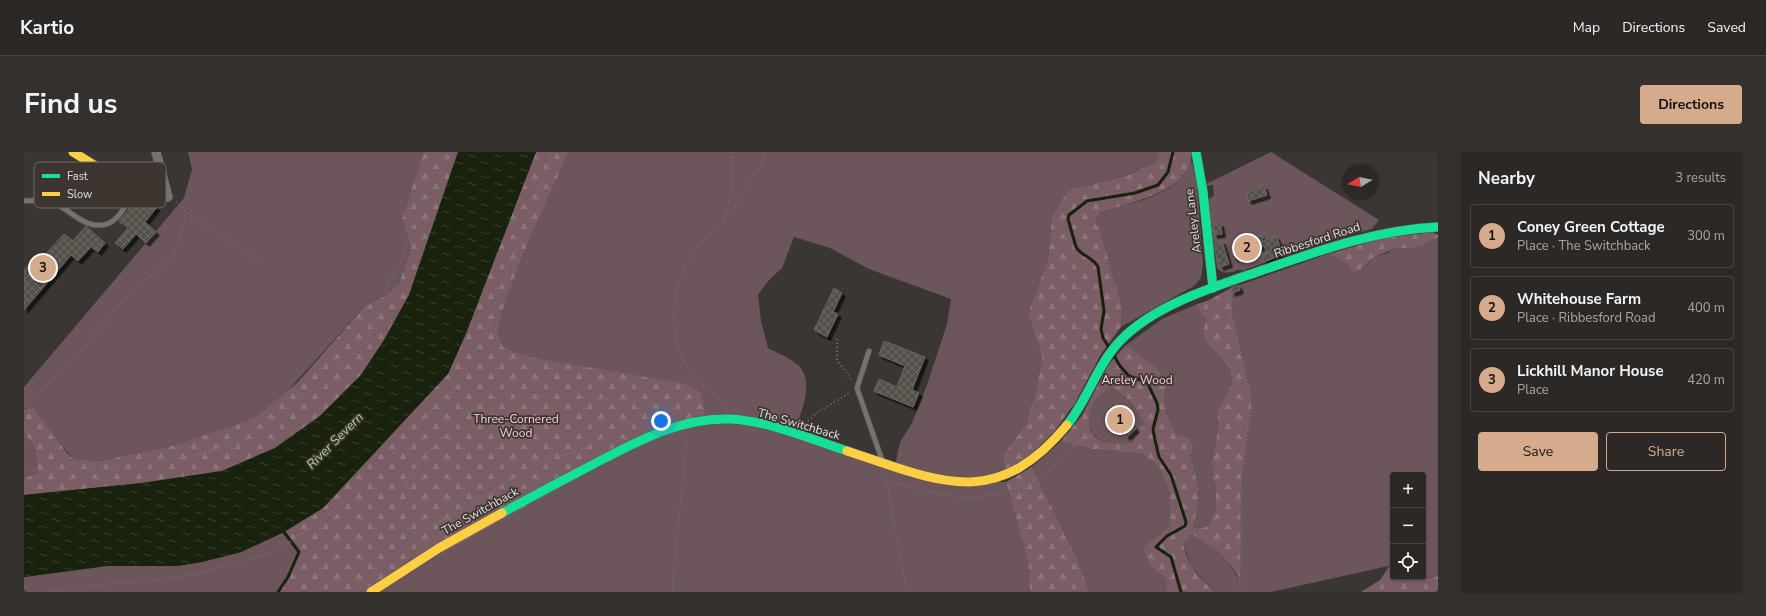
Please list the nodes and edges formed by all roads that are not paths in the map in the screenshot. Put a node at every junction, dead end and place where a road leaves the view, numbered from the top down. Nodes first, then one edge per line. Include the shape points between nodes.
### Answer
1 (156, 152) edge
2 (1196, 152) edge
3 (78, 153) edge
4 (92, 162) edge
5 (159, 162) edge
6 (166, 190) edge
7 (168, 197) edge
8 (34, 200) edge
9 (24, 201) edge
10 (61, 208) edge
11 (123, 208) edge
12 (1438, 227) edge
13 (1213, 288) junction
14 (869, 351) dead end
15 (1106, 359) joint
16 (882, 462) junction
17 (371, 592) edge

1 - 5 street
2 - 13 main road, Areley Lane
3 - 4 main road
6 - 7 street
8 - 9 lane
10 - 11 lane via 76,218 98,225 113,220
12 - 13 main road, Ribbesford Road via 1363,237
13 - 15 main road, Ribbesford Road via 1159,314 1123,338
14 - 16 lane via 857,388
15 - 16 main road, The Switchback via 1070,421 1043,450 1010,474 983,482 961,484 933,479
16 - 17 main road, The Switchback via 762,424 730,419 688,422 636,442 532,497 439,548

